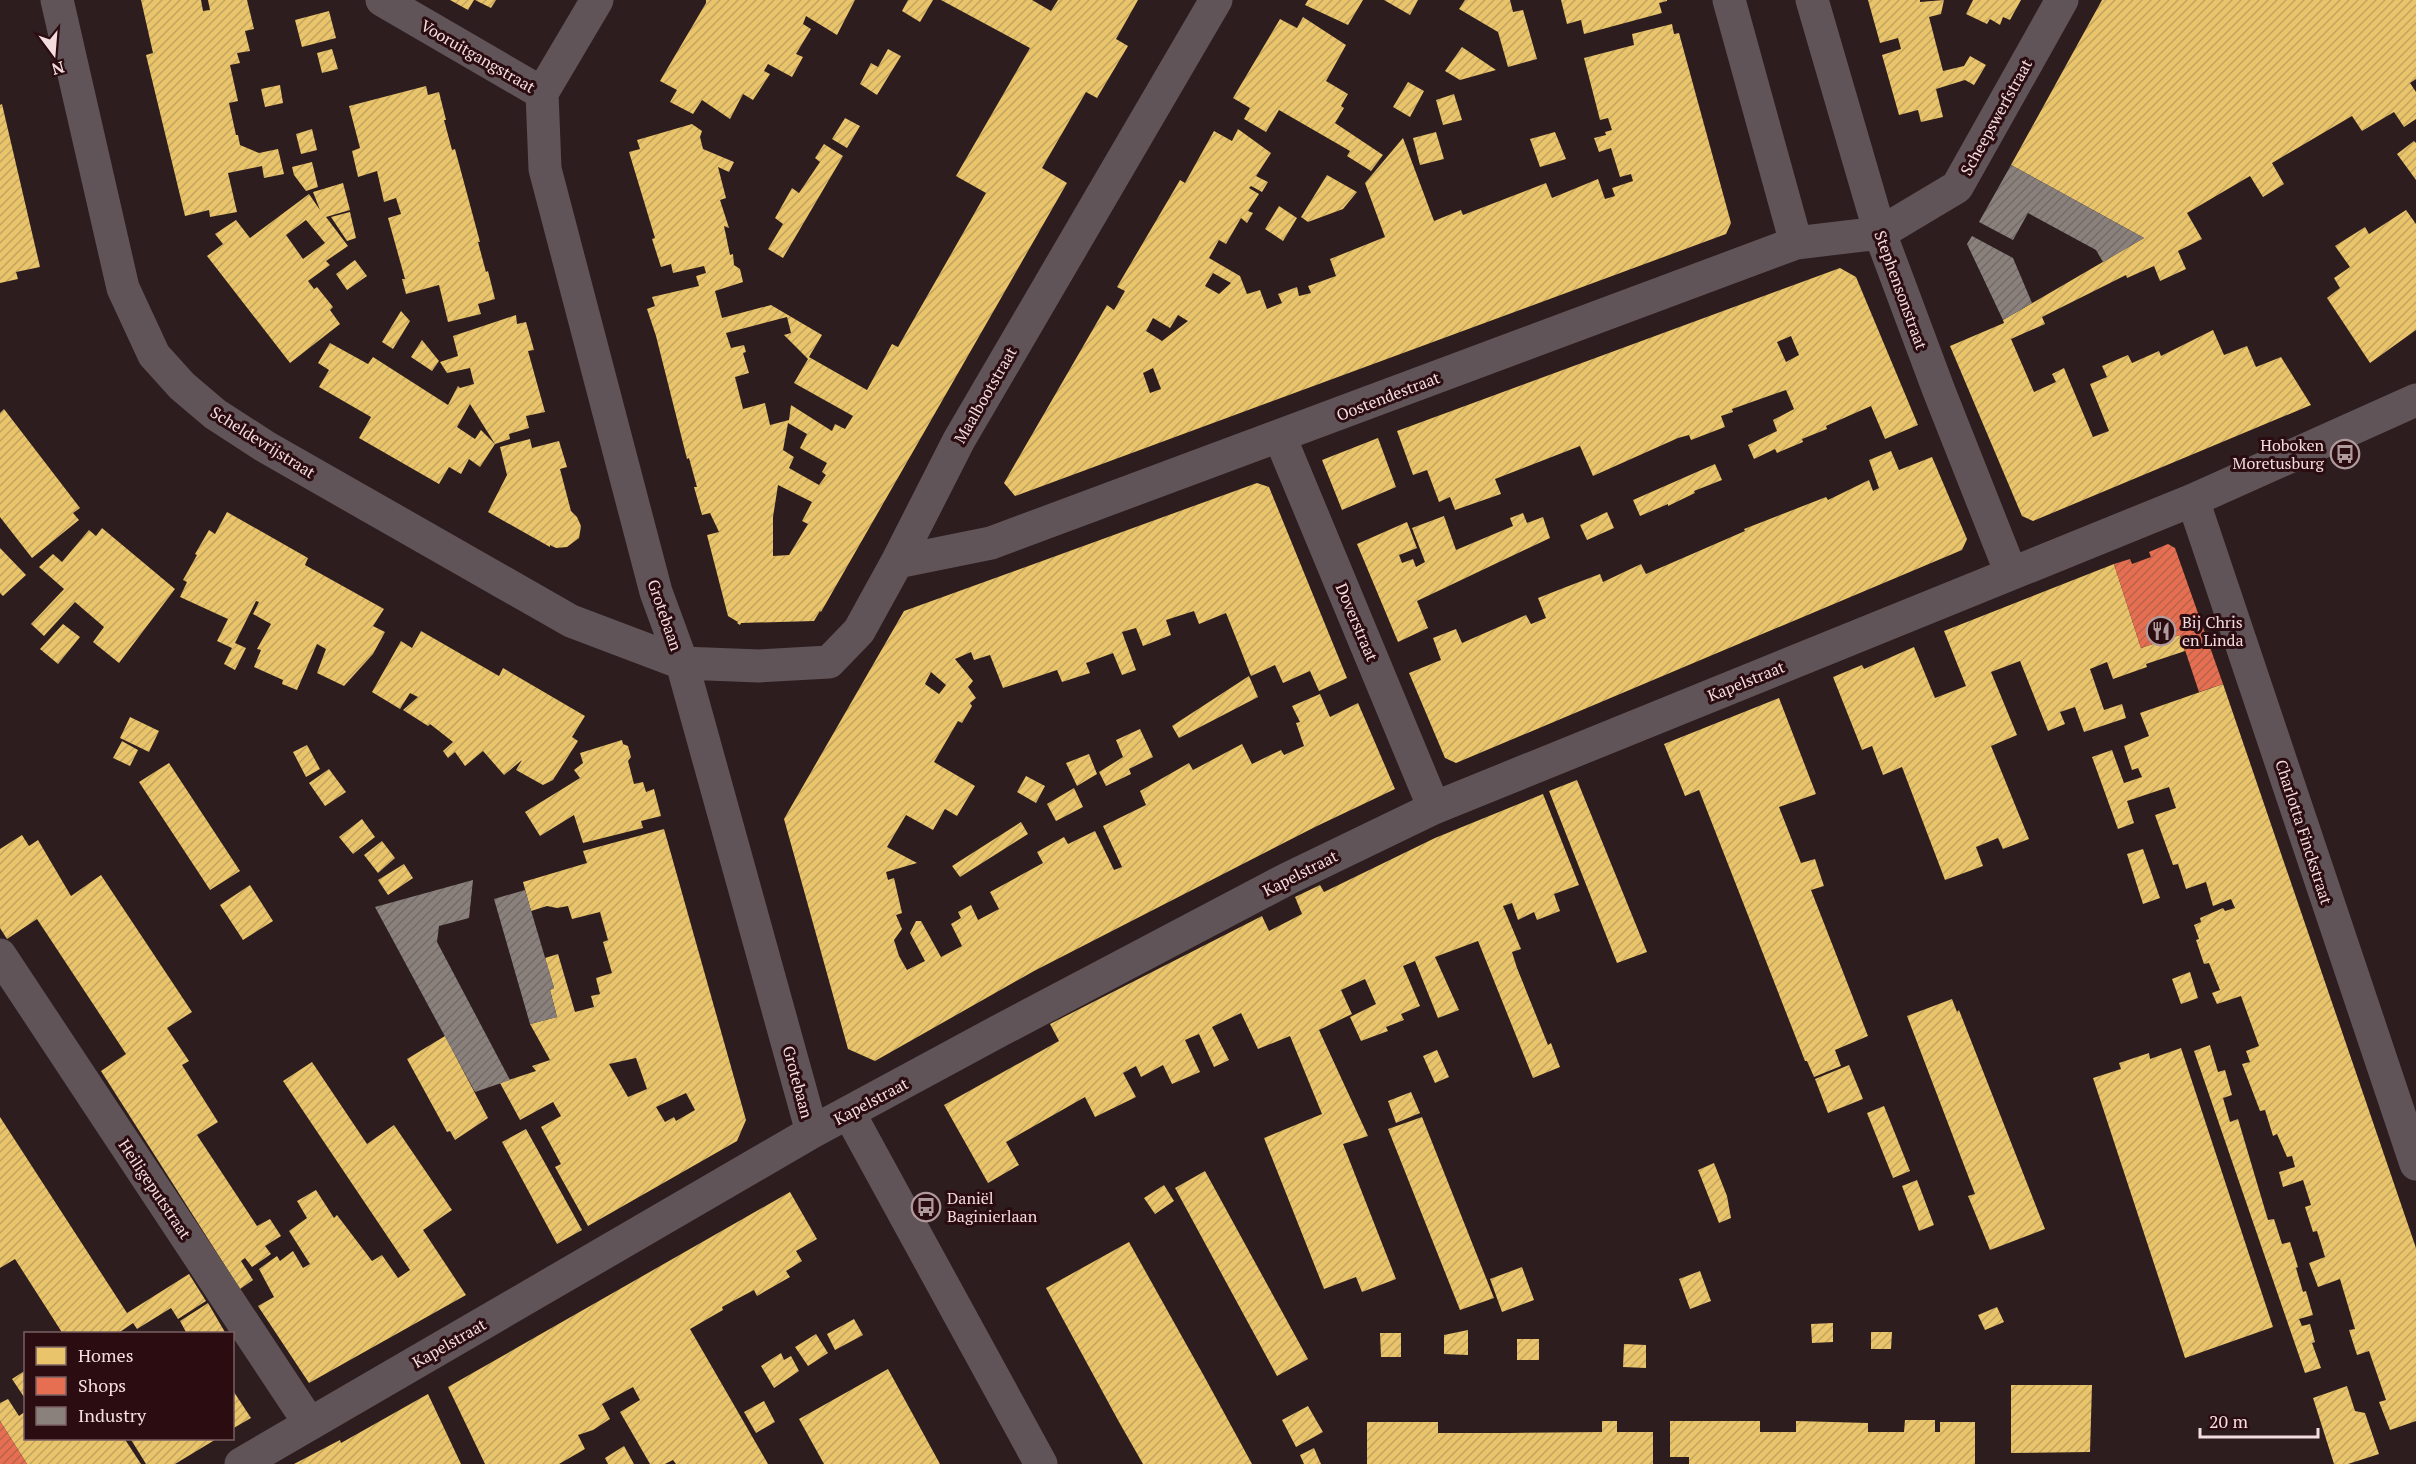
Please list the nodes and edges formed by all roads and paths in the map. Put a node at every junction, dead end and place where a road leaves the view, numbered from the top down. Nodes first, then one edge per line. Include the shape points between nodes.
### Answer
1 (57, 0) edge
2 (382, 0) edge
3 (597, 0) edge
4 (1215, 0) edge
5 (1729, 0) edge
6 (1812, 0) edge
7 (2062, 0) edge
8 (542, 93) junction
9 (1880, 233) junction
10 (1796, 243) junction
11 (2416, 400) edge
12 (1280, 437) junction
13 (2193, 500) junction
14 (897, 562) junction
15 (2011, 573) junction
16 (682, 663) junction
17 (1434, 808) junction
18 (0, 955) edge
19 (849, 1113) junction
20 (812, 1132) junction
21 (2416, 1164) edge
22 (310, 1424) junction
23 (241, 1464) edge
24 (1041, 1464) edge

1 - 16 street, Scheldevrijstraat via 123,288 154,355 182,386 215,414 266,447 571,621
2 - 8 street, Vooruitgangstraat
3 - 8 street
4 - 14 street, Maalbootstraat via 959,440
5 - 10 street
6 - 9 street, Stephensonstraat
7 - 9 street, Scheepswerfstraat via 1958,186
8 - 16 street, Grotebaan via 545,170 656,592
9 - 10 street, Oostendestraat
9 - 15 street, Stephensonstraat
10 - 12 street, Oostendestraat
11 - 13 street, Kapelstraat
12 - 14 street, Oostendestraat via 991,543
12 - 17 street, Doverstraat
13 - 15 street, Kapelstraat
13 - 21 street, Charlotta Finckstraat
14 - 16 street, Maalbootstraat via 859,631 829,662 759,666
15 - 17 street, Kapelstraat
16 - 20 street, Grotebaan
17 - 19 street, Kapelstraat via 1205,922
18 - 22 street, Heiligeputstraat
19 - 20 street, Kapelstraat
19 - 24 street
20 - 22 street, Kapelstraat
22 - 23 street, Kapelstraat

